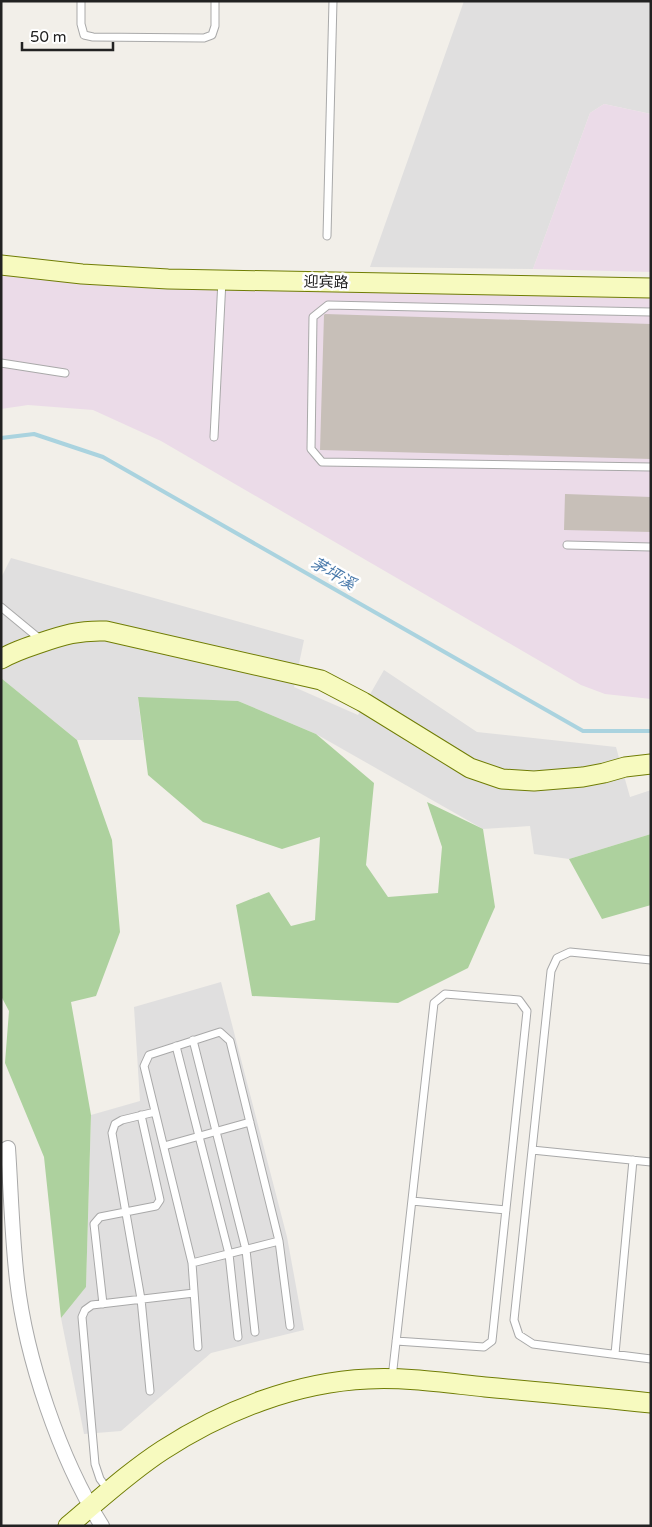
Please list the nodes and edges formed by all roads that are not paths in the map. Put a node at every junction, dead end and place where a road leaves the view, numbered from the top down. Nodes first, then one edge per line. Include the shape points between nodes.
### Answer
1 (81, 1) edge
2 (215, 1) edge
3 (333, 1) edge
4 (327, 236) dead end
5 (1, 265) edge
6 (222, 280) junction
7 (651, 288) edge
8 (651, 312) edge
9 (1, 363) edge
10 (65, 373) dead end
11 (214, 437) dead end
12 (651, 467) edge
13 (567, 545) dead end
14 (651, 547) edge
15 (1, 607) edge
16 (44, 642) junction
17 (1, 659) edge
18 (651, 764) edge
19 (651, 960) edge
20 (194, 1040) junction
21 (176, 1046) junction
22 (156, 1112) junction
23 (141, 1115) junction
24 (250, 1122) junction
25 (216, 1131) junction
26 (199, 1136) junction
27 (164, 1146) junction
28 (532, 1150) junction
29 (1, 1152) edge
30 (633, 1160) junction
31 (651, 1162) edge
32 (412, 1201) junction
33 (506, 1210) junction
34 (126, 1212) junction
35 (279, 1241) junction
36 (246, 1250) junction
37 (229, 1254) junction
38 (192, 1264) junction
39 (194, 1293) junction
40 (141, 1299) junction
41 (103, 1304) junction
42 (290, 1326) dead end
43 (255, 1332) dead end
44 (238, 1337) dead end
45 (396, 1341) junction
46 (198, 1347) dead end
47 (615, 1354) junction
48 (651, 1359) edge
49 (392, 1379) junction
50 (150, 1391) dead end
51 (651, 1403) edge
52 (109, 1491) junction
53 (90, 1507) junction
54 (68, 1526) edge
55 (102, 1526) edge

1 - 2 lane via 84,35 176,38 212,35
3 - 4 lane
5 - 6 main road, 迎宾路 via 126,277
6 - 7 main road, 迎宾路
6 - 11 lane
8 - 12 lane via 328,305 313,317 311,449 322,462
9 - 10 lane
13 - 14 lane
15 - 16 lane
16 - 17 main road
16 - 18 main road via 68,633 106,631 321,680 364,702 470,768 502,780 583,777
19 - 28 lane via 570,952 557,958 551,971
20 - 21 lane
20 - 24 lane via 220,1032 230,1041
20 - 25 lane
21 - 22 lane via 149,1055 144,1066
21 - 26 lane
22 - 23 lane
22 - 27 lane
23 - 34 lane via 115,1124 112,1132
23 - 34 lane via 160,1200 156,1206
24 - 25 lane
24 - 35 lane
25 - 26 lane
25 - 36 lane
26 - 27 lane
26 - 37 lane
27 - 38 lane
28 - 30 lane
28 - 47 lane via 514,1320 519,1335 533,1344
29 - 53 street via 8,1148 17,1282 25,1328 53,1419
30 - 31 lane
30 - 47 lane
32 - 33 lane
32 - 33 lane via 434,1003 444,994 519,1000 527,1011
32 - 45 lane
33 - 45 lane via 492,1341 484,1347
34 - 40 lane
34 - 41 lane via 100,1217 94,1224
35 - 36 lane
35 - 42 lane
36 - 37 lane
36 - 43 lane
37 - 38 lane
37 - 44 lane
38 - 39 lane
39 - 40 lane
39 - 46 lane
40 - 41 lane
40 - 50 lane
41 - 52 lane via 92,1305 82,1317 95,1464
45 - 49 lane
47 - 48 lane
49 - 51 main road
49 - 52 main road via 324,1384 239,1409 162,1450
52 - 53 main road
53 - 54 main road
53 - 55 street

